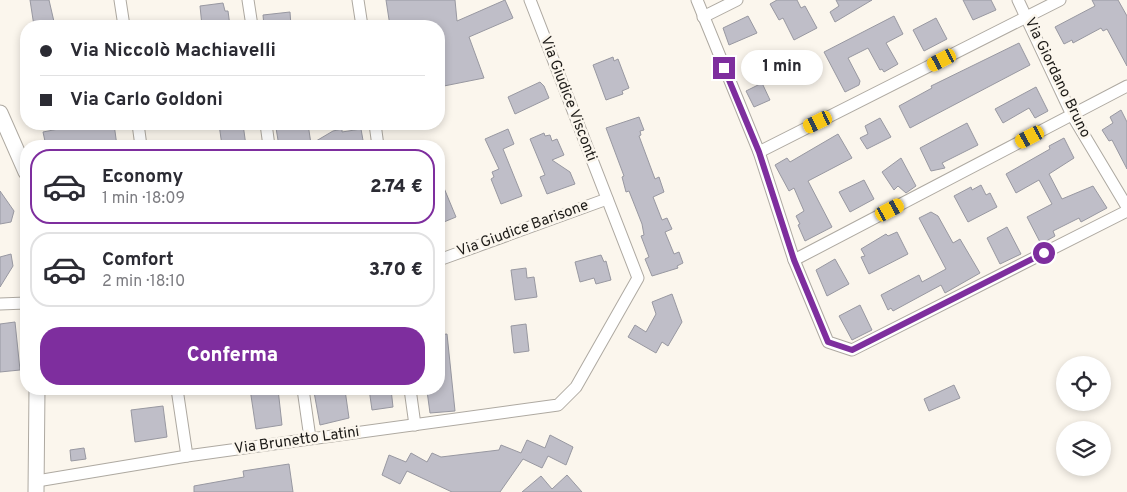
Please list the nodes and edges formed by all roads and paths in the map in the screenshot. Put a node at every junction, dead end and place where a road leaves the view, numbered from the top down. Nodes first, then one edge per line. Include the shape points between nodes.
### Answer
1 (120, 0) edge
2 (248, 0) edge
3 (358, 0) edge
4 (530, 0) edge
5 (697, 0) edge
6 (737, 0) edge
7 (1018, 0) edge
8 (1060, 0) edge
9 (703, 17) junction
10 (1027, 17) junction
11 (123, 20) edge
12 (251, 20) edge
13 (361, 20) edge
14 (1127, 86) edge
15 (0, 113) edge
16 (1072, 115) junction
17 (759, 152) junction
18 (20, 158) edge
19 (607, 199) junction
20 (1127, 209) edge
21 (445, 258) edge
22 (794, 260) junction
23 (20, 303) edge
24 (0, 304) edge
25 (37, 395) edge
26 (178, 395) edge
27 (304, 395) edge
28 (411, 395) edge
29 (558, 405) joint
30 (414, 426) junction
31 (310, 438) junction
32 (187, 456) junction
33 (36, 487) edge

1 - 11 street
2 - 12 street
3 - 13 street
4 - 19 street, Via Giudice Visconti
5 - 9 street
6 - 9 street
7 - 10 street, Via Giordano Bruno
8 - 10 street
9 - 17 street
10 - 16 street, Via Giordano Bruno
10 - 17 street
14 - 16 street
15 - 18 street
16 - 20 street, Via Giordano Bruno
16 - 22 street
17 - 22 street
19 - 21 street, Via Giudice Barisone
19 - 29 street, Via Giudice Visconti via 638,278 576,388
20 - 22 street via 852,350 828,342
23 - 24 street
25 - 33 street
26 - 32 street
27 - 31 street
28 - 30 street
29 - 30 street, Via Brunetto Latini
30 - 31 street, Via Brunetto Latini
31 - 32 street, Via Brunetto Latini
32 - 33 street, Via Brunetto Latini

